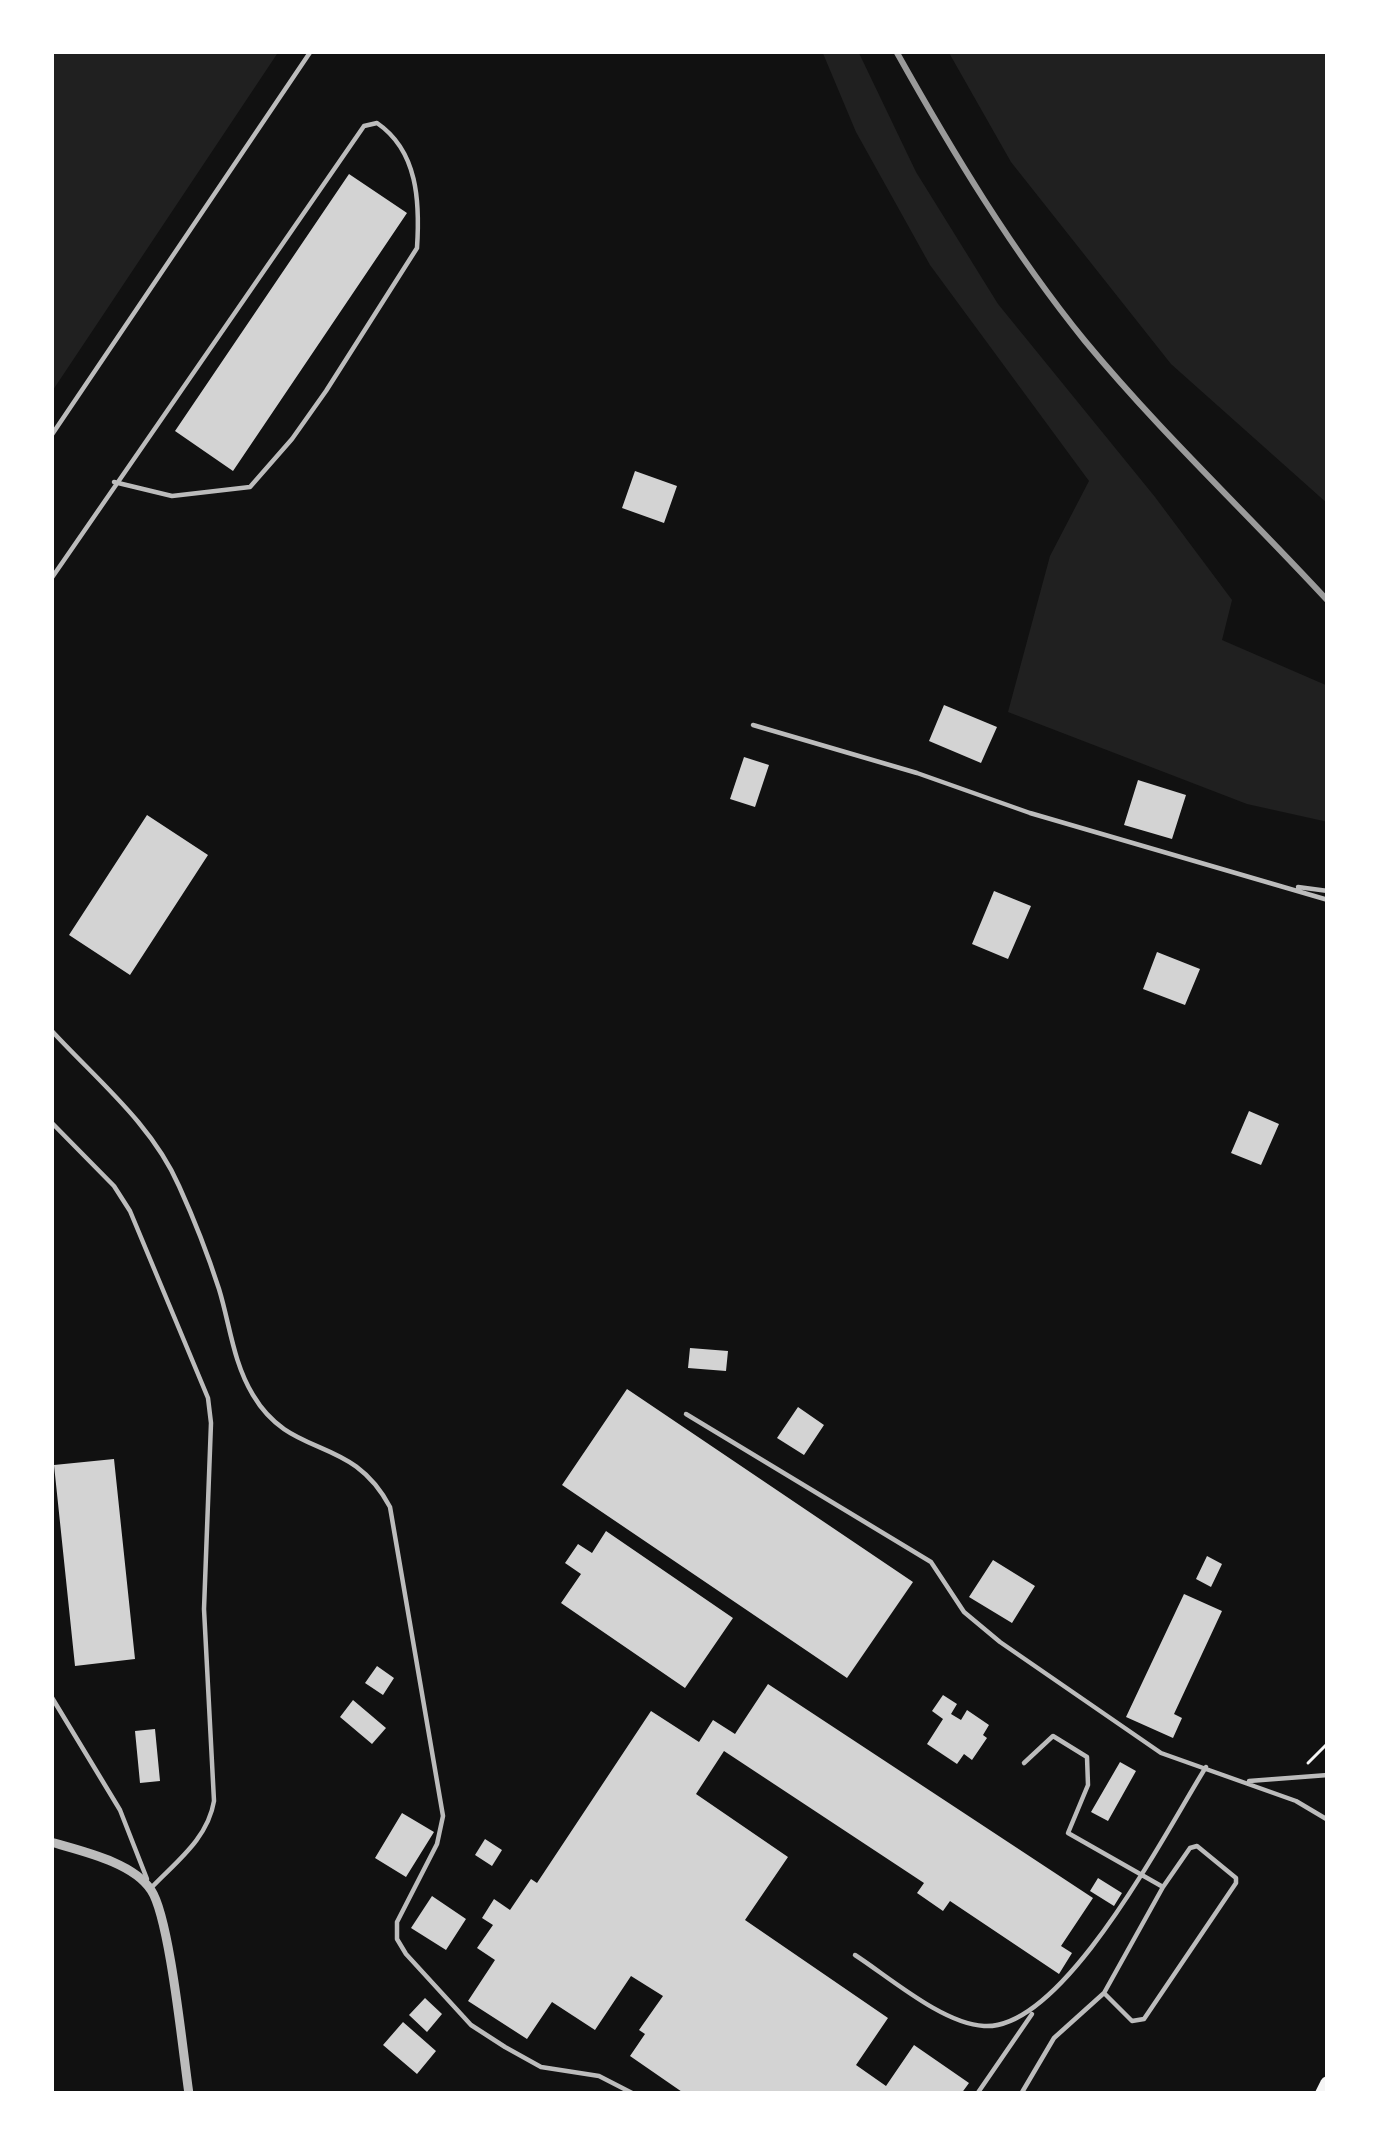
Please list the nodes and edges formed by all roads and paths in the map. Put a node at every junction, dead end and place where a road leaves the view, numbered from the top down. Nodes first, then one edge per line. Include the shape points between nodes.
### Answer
1 (311, 51) edge
2 (51, 436) edge
3 (114, 482) junction
4 (51, 579) edge
5 (753, 725) dead end
6 (1288, 886) junction
7 (1328, 890) edge
8 (1328, 900) edge
9 (51, 1030) edge
10 (51, 1122) edge
11 (686, 1414) dead end
12 (51, 1696) edge
13 (1328, 1743) edge
14 (1024, 1763) dead end
15 (1206, 1767) junction
16 (1328, 1775) edge
17 (1294, 1776) junction
18 (1243, 1781) junction
19 (1328, 1820) edge
20 (51, 1842) edge
21 (1139, 1874) junction
22 (151, 1888) junction
23 (1163, 1888) junction
24 (855, 1954) dead end
25 (1104, 1993) junction
26 (1035, 2009) junction
27 (1328, 2084) edge
28 (189, 2094) edge
29 (634, 2094) edge
30 (977, 2094) edge
31 (1021, 2094) edge
32 (1323, 2094) edge

1 - 2 lane
3 - 3 lane via 364,126 377,123 392,133 410,160 417,248 292,439 250,487 172,496
3 - 4 lane
5 - 6 lane
6 - 7 lane
6 - 8 lane
9 - 29 lane via 164,1156 253,1395 287,1435 362,1467 390,1507 443,1816 397,1939 471,2026 541,2067 599,2076
10 - 22 lane via 130,1211 208,1398 205,1609 214,1801 202,1834
11 - 15 lane via 931,1562 964,1612 1000,1642 1161,1753
12 - 22 lane via 120,1810
13 - 17 path
14 - 21 lane via 1053,1736 1087,1757 1088,1786 1068,1833
15 - 18 lane
15 - 21 lane
16 - 17 lane
17 - 18 lane
18 - 19 lane
20 - 22 street via 111,1860
21 - 23 lane
21 - 26 lane via 1071,1975
22 - 28 street
23 - 25 lane
23 - 25 lane via 1197,1846 1236,1878 1144,2019 1132,2021
24 - 26 lane via 953,2019 985,2026
25 - 31 lane via 1054,2038
26 - 30 lane
27 - 32 highway

